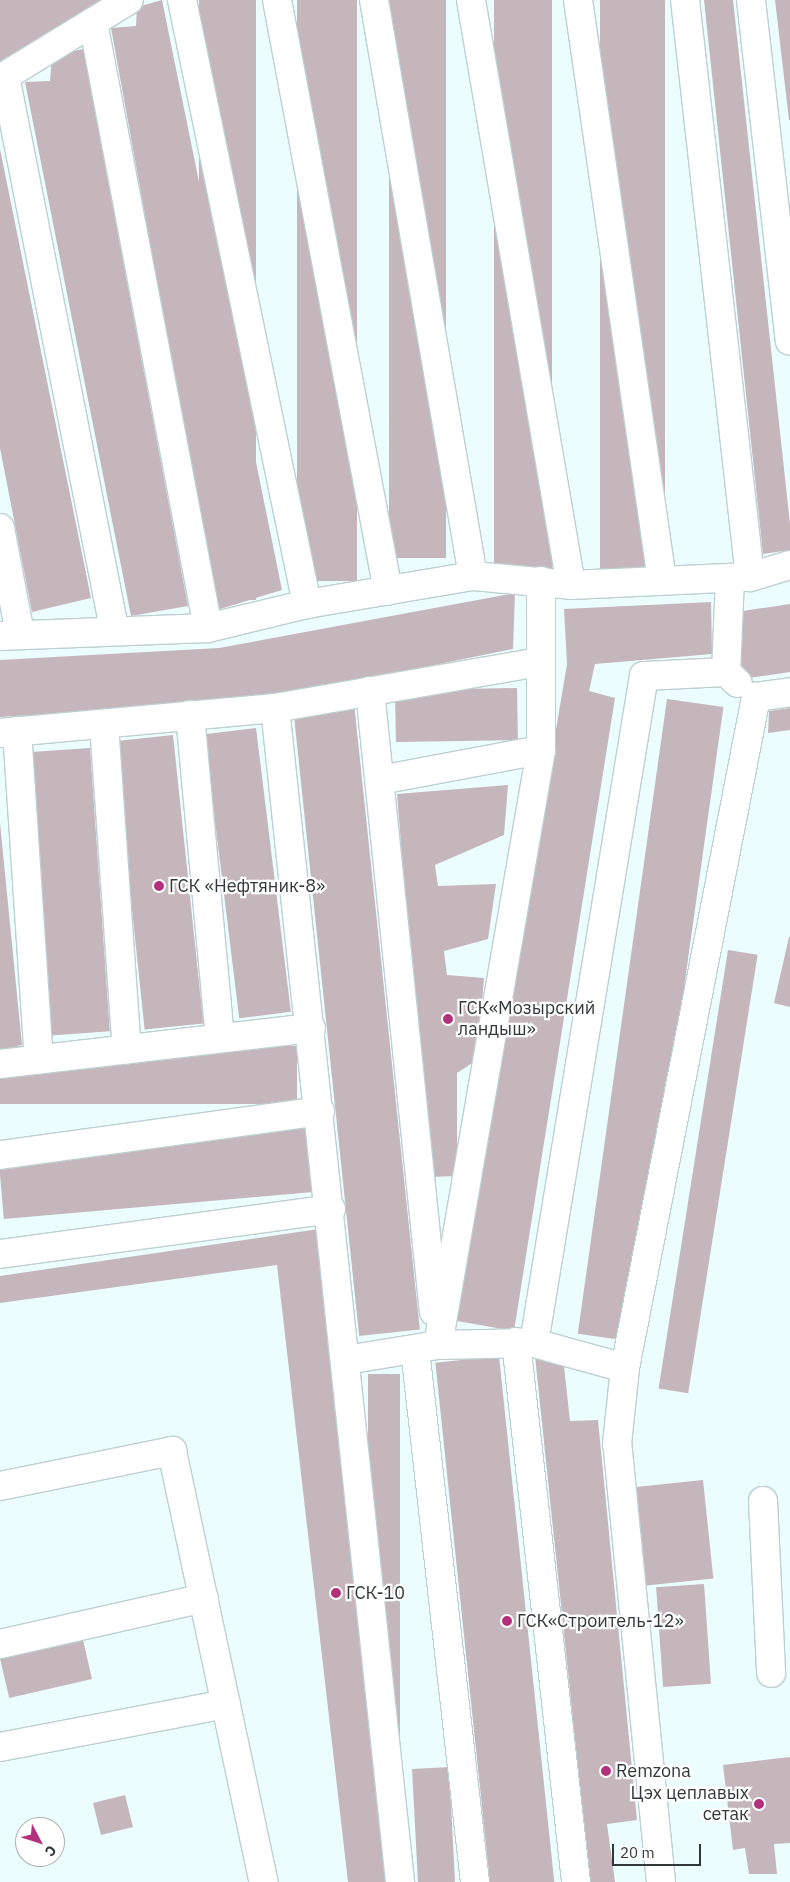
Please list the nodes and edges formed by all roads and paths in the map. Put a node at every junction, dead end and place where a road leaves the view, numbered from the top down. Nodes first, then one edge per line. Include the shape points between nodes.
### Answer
1 (129, 0) edge
2 (182, 0) edge
3 (277, 0) edge
4 (374, 0) edge
5 (471, 0) edge
6 (578, 0) edge
7 (684, 0) edge
8 (751, 0) edge
9 (93, 22) junction
10 (2, 78) edge
11 (790, 341) edge
12 (0, 528) edge
13 (790, 565) edge
14 (473, 576) junction
15 (740, 578) junction
16 (662, 580) junction
17 (541, 581) junction
18 (571, 585) junction
19 (388, 591) junction
20 (307, 604) junction
21 (114, 628) junction
22 (208, 628) junction
23 (10, 635) edge
24 (539, 662) junction
25 (726, 672) junction
26 (370, 691) junction
27 (790, 692) edge
28 (756, 698) junction
29 (275, 708) junction
30 (190, 715) junction
31 (104, 724) junction
32 (8, 732) edge
33 (541, 750) junction
34 (380, 780) junction
35 (311, 1028) junction
36 (220, 1038) junction
37 (127, 1049) junction
38 (39, 1059) junction
39 (0, 1064) edge
40 (320, 1111) junction
41 (0, 1155) edge
42 (331, 1209) junction
43 (0, 1254) edge
44 (525, 1343) junction
45 (426, 1348) junction
46 (346, 1360) junction
47 (625, 1368) junction
48 (0, 1486) edge
49 (763, 1501) dead end
50 (204, 1598) junction
51 (0, 1644) edge
52 (771, 1673) edge
53 (226, 1704) junction
54 (0, 1747) edge
55 (264, 1882) edge
56 (400, 1882) edge
57 (475, 1882) edge
58 (576, 1882) edge
59 (661, 1882) edge

1 - 9 lane
2 - 20 lane
3 - 19 lane
4 - 14 lane
5 - 18 lane
6 - 16 lane
7 - 15 lane
8 - 11 lane
9 - 10 lane
9 - 22 lane
10 - 21 lane
12 - 23 lane
13 - 15 lane
14 - 17 lane
14 - 19 lane
15 - 16 lane
15 - 25 lane
16 - 18 lane
17 - 18 lane
17 - 24 lane
19 - 20 lane
20 - 22 lane
21 - 22 lane
21 - 23 lane
24 - 26 lane
24 - 33 lane
25 - 28 lane
25 - 44 lane via 644,676
26 - 29 lane
26 - 34 lane
27 - 28 lane
28 - 47 lane
29 - 30 lane
29 - 35 lane
30 - 31 lane
30 - 36 lane
31 - 32 lane
31 - 37 lane
32 - 38 lane
33 - 34 lane
33 - 45 lane
34 - 45 lane
35 - 36 lane
35 - 40 lane
36 - 37 lane
37 - 38 lane
38 - 39 lane
40 - 41 lane
40 - 42 lane
42 - 43 lane
42 - 46 lane
44 - 45 lane
44 - 47 lane
44 - 58 lane
45 - 46 lane
45 - 57 lane
46 - 56 lane
47 - 59 lane via 617,1444
48 - 50 lane via 172,1451
49 - 52 lane
50 - 51 lane
50 - 53 lane
53 - 54 lane
53 - 55 lane

